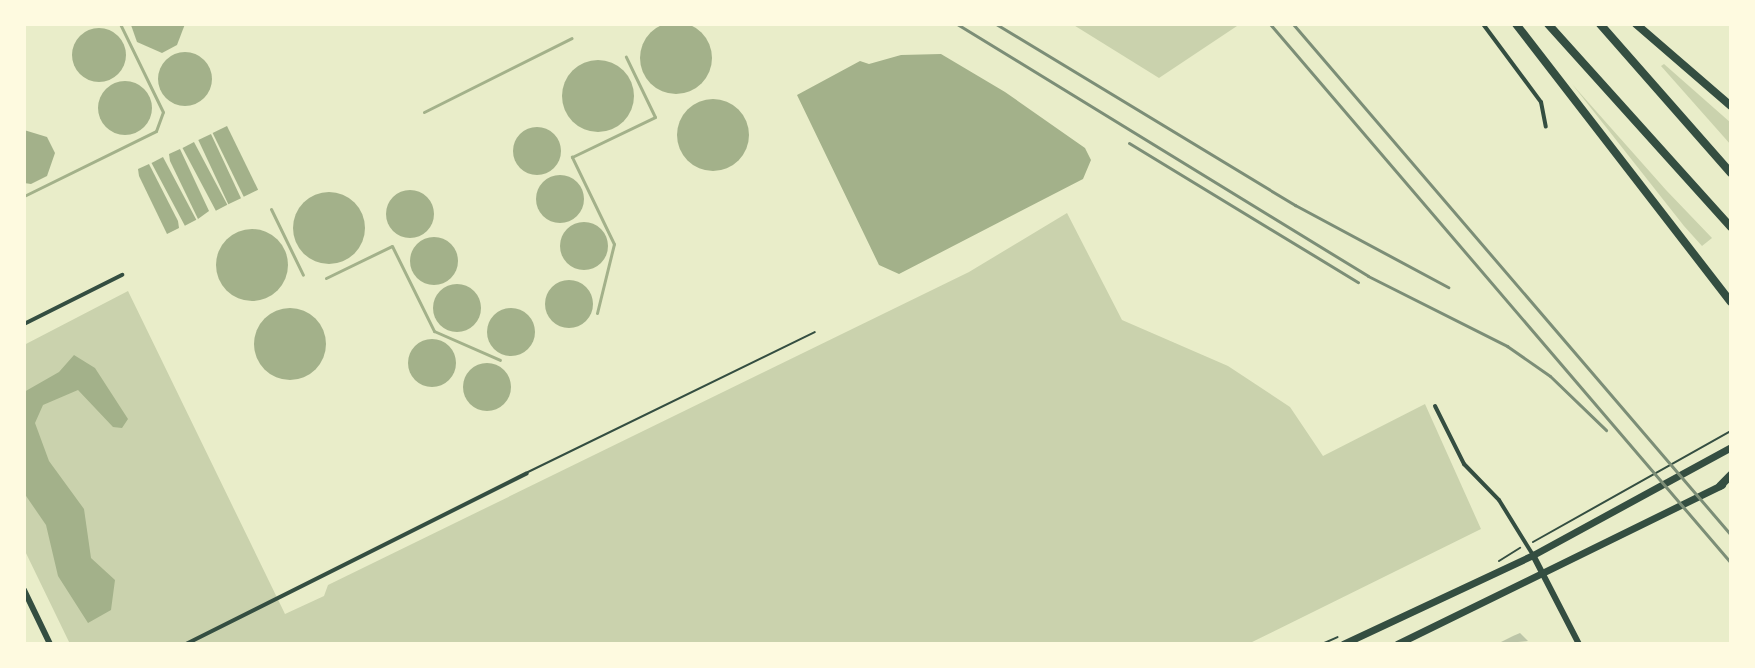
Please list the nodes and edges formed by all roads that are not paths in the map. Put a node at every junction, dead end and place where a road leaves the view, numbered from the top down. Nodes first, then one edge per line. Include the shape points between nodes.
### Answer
1 (1483, 24) edge
2 (1516, 24) edge
3 (1548, 24) edge
4 (1600, 24) edge
5 (1636, 24) edge
6 (1731, 106) edge
7 (1546, 127) dead end
8 (1731, 173) edge
9 (1731, 227) edge
10 (122, 275) dead end
11 (1731, 302) edge
12 (24, 324) edge
13 (815, 332) dead end
14 (1435, 406) dead end
15 (1731, 447) edge
16 (527, 473) joint
17 (1731, 478) edge
18 (1720, 486) joint
19 (1533, 555) junction
20 (1543, 573) junction
21 (24, 590) edge
22 (50, 644) edge
23 (186, 644) edge
24 (1343, 644) edge
25 (1397, 644) edge
26 (1579, 644) edge

1 - 7 street via 1541,102
2 - 11 highway
3 - 9 highway
4 - 8 highway
5 - 6 highway
10 - 12 street
13 - 16 lane
14 - 19 street via 1464,464 1499,500
15 - 19 main road
16 - 23 street
17 - 18 highway
18 - 20 main road
19 - 20 main road
19 - 24 main road
20 - 25 main road
20 - 26 main road
21 - 22 main road

